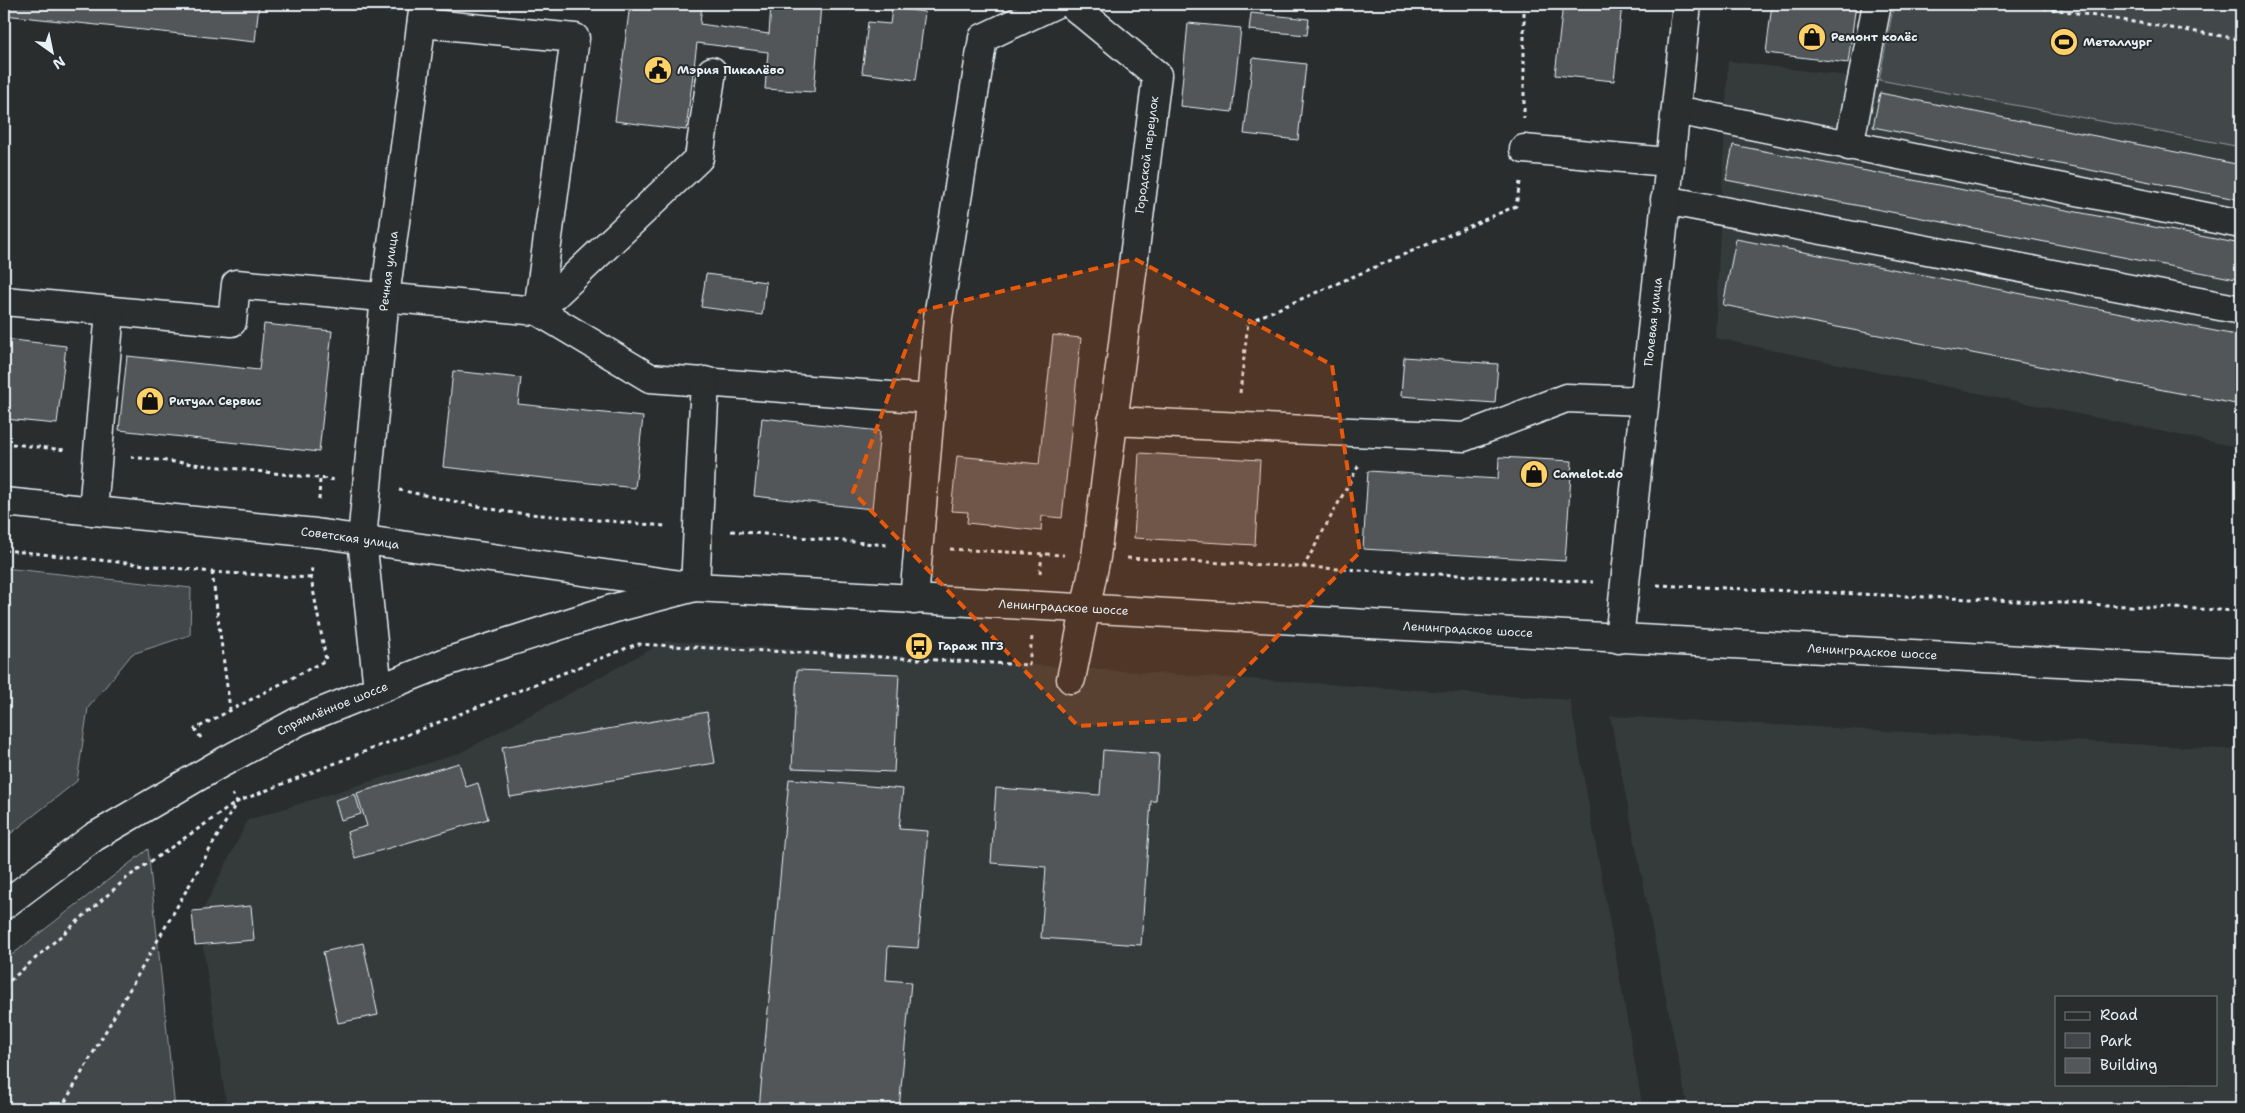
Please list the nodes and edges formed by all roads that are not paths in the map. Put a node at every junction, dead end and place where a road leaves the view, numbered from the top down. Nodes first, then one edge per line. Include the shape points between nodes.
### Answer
1 (1055, 4) edge
2 (1071, 4) edge
3 (1687, 4) edge
4 (1876, 4) edge
5 (423, 14) edge
6 (712, 71) dead end
7 (1676, 110) junction
8 (1849, 146) junction
9 (1524, 149) road end
10 (1668, 162) junction
11 (1665, 200) junction
12 (2241, 224) edge
13 (385, 297) junction
14 (4, 301) edge
15 (2241, 310) edge
16 (110, 311) junction
17 (538, 311) junction
18 (705, 381) junction
19 (931, 398) junction
20 (1644, 401) junction
21 (1112, 421) junction
22 (4, 502) edge
23 (93, 511) junction
24 (362, 539) junction
25 (694, 587) junction
26 (914, 600) junction
27 (1084, 608) junction
28 (1619, 639) junction
29 (2241, 672) edge
30 (1071, 679) dead end
31 (378, 689) junction
32 (4, 905) edge

1 - 19 main road via 983,38 938,318
2 - 21 main road, Городской переулок via 1156,75
3 - 7 main road, Полевая улица
4 - 8 main road
5 - 13 main road, Речная улица
5 - 17 main road via 575,38
6 - 17 main road via 699,158
7 - 8 main road
7 - 10 main road, Полевая улица
8 - 12 main road
9 - 10 main road
10 - 11 main road, Полевая улица
11 - 15 main road
11 - 20 main road, Полевая улица
13 - 16 main road via 236,284 232,322
13 - 17 main road
13 - 24 main road, Речная улица
14 - 16 main road
16 - 23 main road
17 - 18 main road via 650,378
18 - 19 main road
18 - 25 main road
19 - 26 main road
20 - 21 main road via 1566,398 1464,438
20 - 28 main road, Полевая улица
21 - 27 main road via 1096,557
22 - 23 main road, Советская улица
23 - 24 main road, Советская улица
24 - 25 main road, Советская улица
24 - 31 main road, Речная улица
25 - 26 main road, Ленинградское шоссе
25 - 31 main road, Спрямлённое шоссе via 615,608 449,661
26 - 27 main road, Ленинградское шоссе
27 - 28 main road, Ленинградское шоссе
27 - 30 main road
28 - 29 main road, Ленинградское шоссе
31 - 32 main road, Спрямлённое шоссе via 299,721 216,766 94,837

